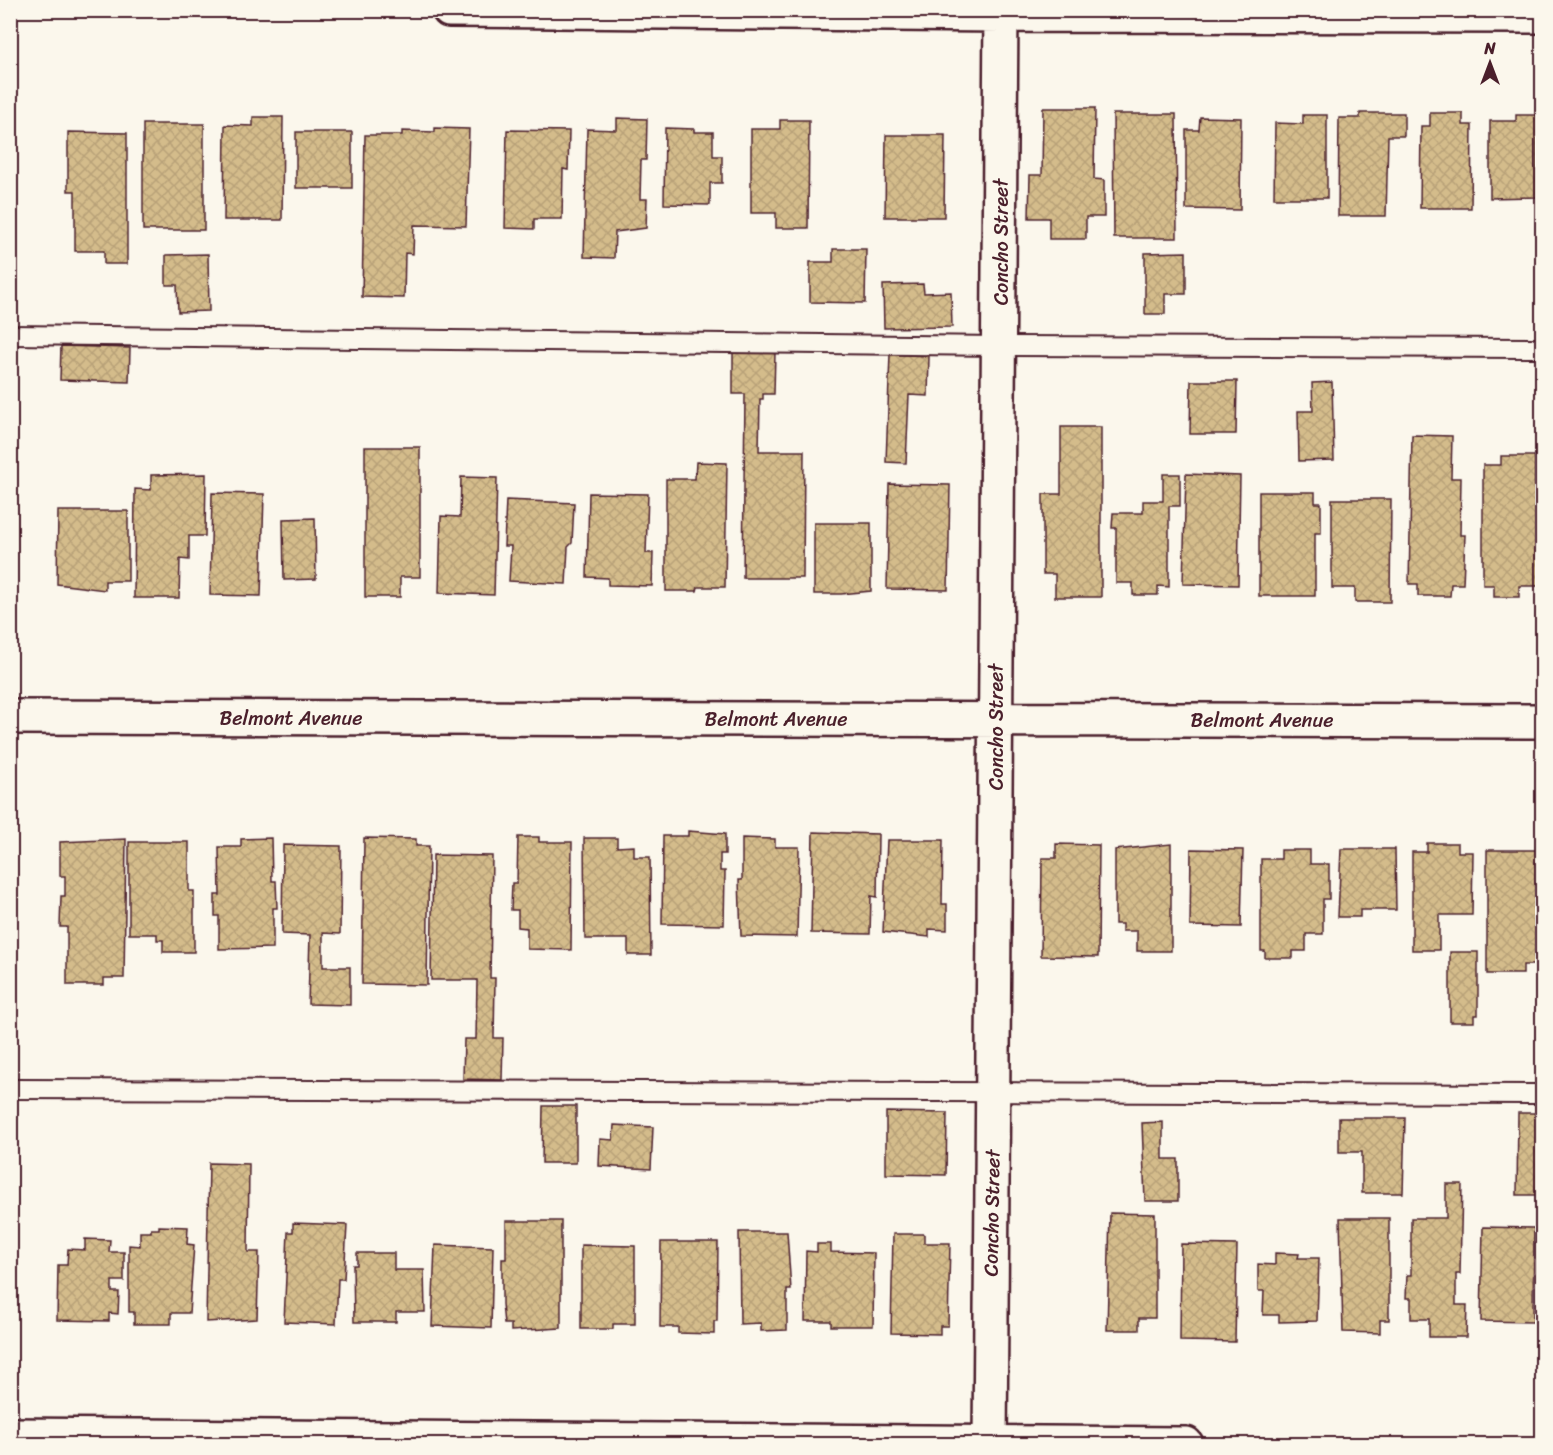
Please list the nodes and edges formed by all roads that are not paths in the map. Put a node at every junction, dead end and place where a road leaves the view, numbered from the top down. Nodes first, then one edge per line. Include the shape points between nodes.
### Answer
1 (449, 10) edge
2 (1001, 13) edge
3 (1542, 16) edge
4 (10, 335) edge
5 (1000, 346) junction
6 (1542, 348) edge
7 (10, 717) edge
8 (996, 720) junction
9 (1542, 721) edge
10 (10, 1089) edge
11 (993, 1092) junction
12 (1542, 1094) edge
13 (10, 1435) edge
14 (990, 1444) edge
15 (1186, 1444) edge

1 - 2 street
2 - 3 street
2 - 5 street, Concho Street
4 - 5 lane
5 - 6 lane
5 - 8 street, Concho Street
7 - 8 street, Belmont Avenue
8 - 9 street, Belmont Avenue
8 - 11 street, Concho Street
10 - 11 lane
11 - 12 lane
11 - 14 street, Concho Street
13 - 14 street
14 - 15 street

